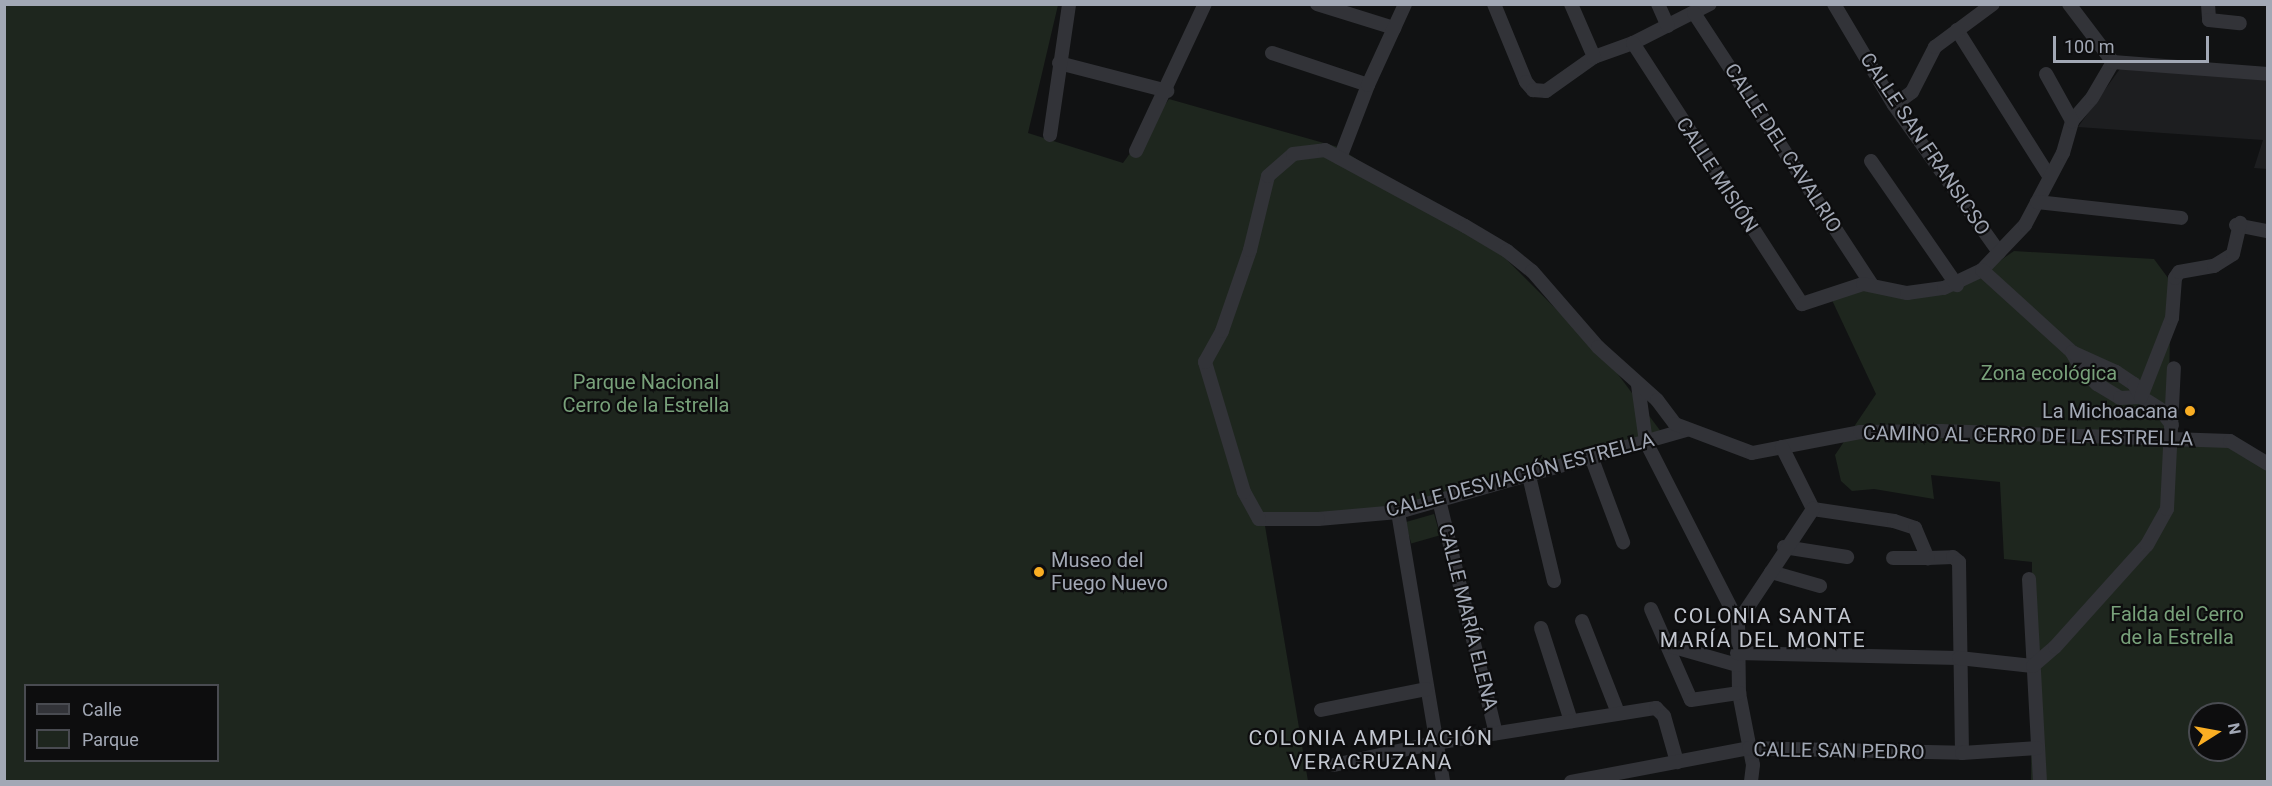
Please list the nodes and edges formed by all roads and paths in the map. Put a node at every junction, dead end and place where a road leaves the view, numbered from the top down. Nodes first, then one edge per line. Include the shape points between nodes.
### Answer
1 (1069, 4) edge
2 (1205, 4) edge
3 (1317, 4) edge
4 (1405, 4) edge
5 (1494, 4) edge
6 (1571, 4) edge
7 (1658, 4) edge
8 (1710, 4) edge
9 (1834, 4) edge
10 (1993, 4) edge
11 (2069, 4) edge
12 (2208, 4) edge
13 (1694, 13) junction
14 (2240, 22) dead end
15 (1668, 26) junction
16 (1394, 28) junction
17 (1957, 30) junction
18 (1633, 43) junction
19 (1272, 53) dead end
20 (1594, 57) junction
21 (2113, 62) junction
22 (1059, 63) junction
23 (2046, 74) dead end
24 (2268, 74) edge
25 (1368, 85) junction
26 (1167, 91) junction
27 (1894, 105) junction
28 (2072, 122) junction
29 (1050, 135) dead end
30 (1136, 151) dead end
31 (1340, 158) junction
32 (1871, 161) dead end
33 (2049, 176) junction
34 (2037, 202) junction
35 (2181, 218) dead end
36 (2268, 231) edge
37 (1999, 252) junction
38 (1982, 270) junction
39 (1871, 284) junction
40 (1957, 285) junction
41 (2072, 352) junction
42 (2174, 368) dead end
43 (1638, 385) junction
44 (2141, 397) junction
45 (1686, 430) junction
46 (2172, 431) junction
47 (1646, 442) junction
48 (1782, 447) junction
49 (1592, 459) junction
50 (2268, 464) edge
51 (1529, 476) junction
52 (1439, 500) junction
53 (1250, 508) joint
54 (1813, 509) junction
55 (1398, 512) junction
56 (1623, 542) dead end
57 (1784, 548) junction
58 (1847, 557) dead end
59 (1893, 558) dead end
60 (1928, 558) junction
61 (1771, 572) junction
62 (2029, 579) dead end
63 (1554, 581) dead end
64 (1820, 586) dead end
65 (1651, 609) dead end
66 (1582, 621) dead end
67 (1737, 622) junction
68 (1541, 628) dead end
69 (1667, 645) junction
70 (1959, 658) junction
71 (1737, 659) junction
72 (2033, 666) junction
73 (1426, 689) junction
74 (1739, 693) junction
75 (1321, 710) dead end
76 (1618, 713) junction
77 (1571, 721) junction
78 (1496, 734) junction
79 (1435, 743) junction
80 (1749, 748) junction
81 (2037, 748) junction
82 (1962, 753) junction
83 (1677, 762) junction
84 (1334, 765) dead end
85 (1651, 774) edge
86 (1579, 781) edge
87 (1443, 782) edge
88 (1751, 782) edge
89 (2040, 782) edge

1 - 22 street
2 - 26 street
3 - 16 street
4 - 16 street
5 - 20 street via 1533,90 1546,91
6 - 20 street
7 - 15 street
8 - 13 street
9 - 27 street, CALLE SAN FRANSICSO
10 - 17 street
11 - 21 street
12 - 14 street via 2209,20
13 - 15 street
13 - 39 street, CALLE DEL CAVALRIO
15 - 18 street
16 - 25 street
17 - 27 street via 1935,47 1912,92
17 - 33 street
18 - 20 street
18 - 39 street, CALLE MISIÓN via 1802,304
19 - 25 street
21 - 24 street
21 - 28 street
22 - 26 street
22 - 29 street
23 - 28 street
25 - 31 street
26 - 30 street
27 - 37 street, CALLE SAN FRANSICSO
28 - 33 street via 2063,153
31 - 43 street, CAMINO AL CERRO DE LA ESTRELLA via 1507,251 1554,294 1598,347
31 - 53 street, CAMINO AL CERRO DE LA ESTRELLA via 1325,150 1303,150 1268,176 1250,250 1222,331 1204,362
32 - 40 street
33 - 34 street
34 - 35 street
34 - 37 street via 2025,225
36 - 44 street via 2238,224 2232,254 2214,266 2186,270 2175,278 2172,318
37 - 38 street
38 - 40 street
38 - 41 street
39 - 40 street via 1907,293
41 - 44 street via 2116,372 2134,384
41 - 44 street via 2082,370 2097,384 2120,398
42 - 46 street
43 - 45 street, CAMINO AL CERRO DE LA ESTRELLA
43 - 47 street
44 - 46 street via 2160,409
45 - 47 street, CALLE DESVIACIÓN ESTRELLA
45 - 48 street, CAMINO AL CERRO DE LA ESTRELLA via 1752,453
46 - 48 street, CAMINO AL CERRO DE LA ESTRELLA via 1860,432
46 - 50 street, CAMINO AL CERRO DE LA ESTRELLA via 2230,441
46 - 72 street via 2167,509 2146,544 2055,647
47 - 49 street, CALLE DESVIACIÓN ESTRELLA
47 - 67 street
48 - 54 street
49 - 51 street, CALLE DESVIACIÓN ESTRELLA
49 - 56 street
51 - 52 street, CALLE DESVIACIÓN ESTRELLA
51 - 63 street
52 - 55 street, CALLE DESVIACIÓN ESTRELLA
52 - 78 street, CALLE MARÍA ELENA
53 - 55 street, CALLE DESVIACIÓN ESTRELLA via 1259,519
54 - 57 street
54 - 60 street via 1894,521 1915,528
55 - 73 street
57 - 58 street
57 - 61 street
59 - 60 street
60 - 70 street via 1953,557 1959,562
61 - 64 street
61 - 67 street
62 - 72 street
65 - 69 street
66 - 76 street
67 - 71 street
68 - 77 street
69 - 71 street
69 - 74 street via 1691,700
70 - 71 street
70 - 72 street
70 - 82 street
71 - 74 street
72 - 81 street
73 - 75 street
73 - 79 street
74 - 80 street
76 - 77 street
76 - 83 street via 1656,708 1661,711
77 - 78 street
78 - 79 street
79 - 84 street
79 - 87 street
80 - 82 street, CALLE SAN PEDRO
80 - 83 street, CALLE SAN PEDRO
80 - 88 street
81 - 82 street, CALLE SAN PEDRO
81 - 89 street
83 - 85 street, CALLE SAN PEDRO
85 - 86 street, CALLE SAN PEDRO

